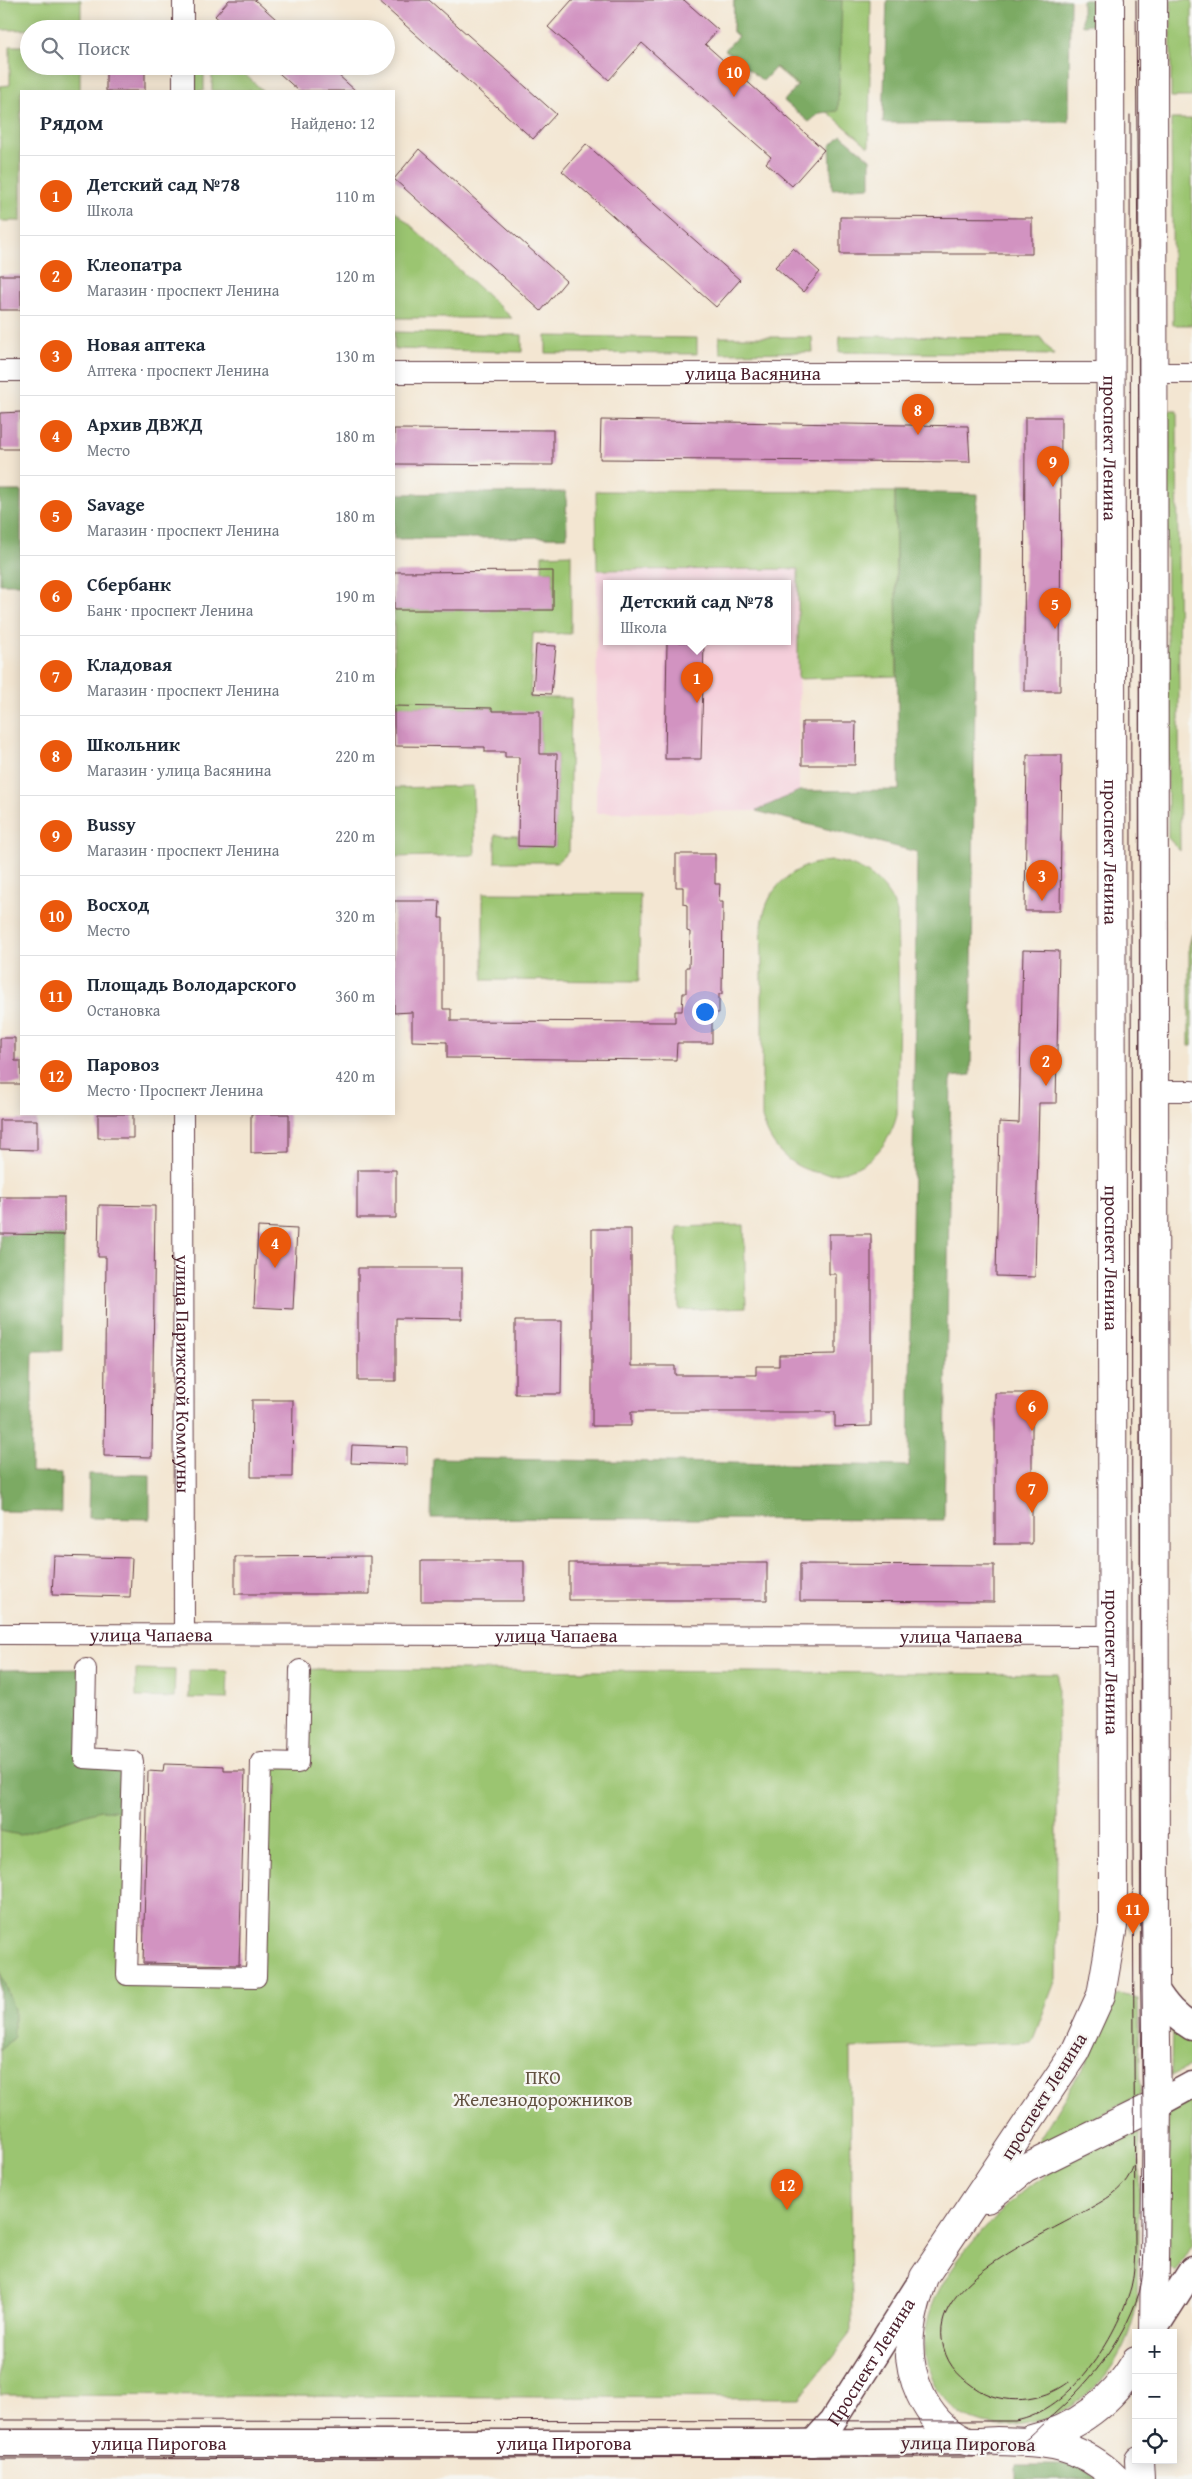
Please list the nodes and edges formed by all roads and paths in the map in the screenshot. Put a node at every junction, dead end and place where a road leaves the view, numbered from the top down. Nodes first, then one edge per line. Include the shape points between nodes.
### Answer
1 (183, 0) edge
2 (1110, 0) edge
3 (1153, 0) edge
4 (183, 20) edge
5 (183, 75) edge
6 (183, 90) edge
7 (0, 371) edge
8 (20, 371) edge
9 (395, 373) edge
10 (1112, 373) junction
11 (1153, 373) junction
12 (1192, 373) edge
13 (1153, 731) junction
14 (1112, 732) junction
15 (1154, 1091) junction
16 (1192, 1091) edge
17 (184, 1115) edge
18 (0, 1634) edge
19 (184, 1634) junction
20 (1154, 1635) junction
21 (1112, 1636) junction
22 (86, 1669) dead end
23 (300, 1670) dead end
24 (1155, 1989) junction
25 (1192, 2027) edge
26 (1192, 2085) edge
27 (1157, 2104) junction
28 (968, 2213) junction
29 (1192, 2270) edge
30 (924, 2277) junction
31 (1154, 2329) edge
32 (1155, 2329) edge
33 (1132, 2368) edge
34 (964, 2440) junction
35 (1023, 2442) junction
36 (813, 2443) junction
37 (0, 2444) edge
38 (1139, 2464) edge
39 (1116, 2479) edge
40 (1140, 2479) edge

1 - 4 street
2 - 10 highway, проспект Ленина
3 - 11 highway
5 - 6 street
7 - 8 street
9 - 10 street, улица Васянина
10 - 11 highway
10 - 14 highway, проспект Ленина
11 - 12 street
11 - 13 highway
13 - 14 highway
13 - 15 highway
14 - 21 highway, проспект Ленина
15 - 16 street
15 - 20 highway
17 - 19 street, улица Парижской Коммуны
18 - 19 street, улица Чапаева
19 - 21 street, улица Чапаева
20 - 21 highway
20 - 24 highway
21 - 28 highway, проспект Ленина via 1112,1926 1105,1980 1074,2052
22 - 23 street via 84,1758 133,1761 127,1975 256,1977 261,1762 298,1763
24 - 25 main road via 1165,2006
24 - 27 highway
26 - 27 main road
27 - 28 highway via 1025,2169
27 - 31 highway
28 - 30 highway, проспект Ленина
29 - 32 main road
30 - 34 highway, проспект Ленина via 910,2334 917,2386 925,2405 939,2422
30 - 36 main road, Проспект Ленина via 832,2422
33 - 35 highway via 1126,2378 1084,2418 1056,2434
34 - 35 highway, улица Пирогова
34 - 36 main road, улица Пирогова
35 - 39 highway, улица Пирогова via 1063,2446 1100,2463
36 - 37 main road, улица Пирогова
38 - 40 highway

